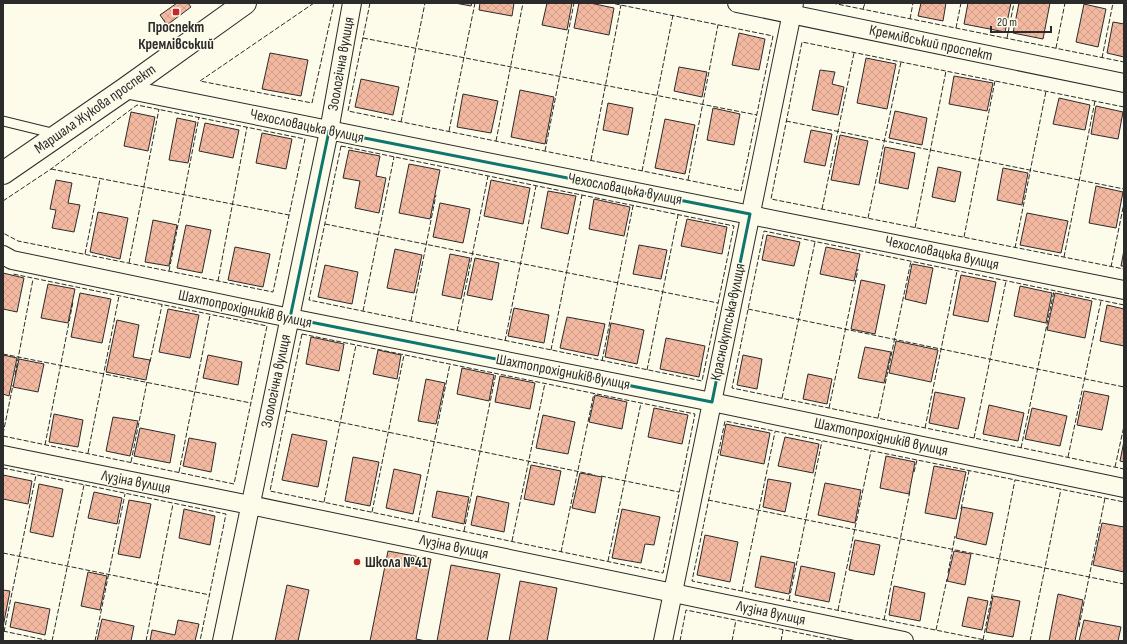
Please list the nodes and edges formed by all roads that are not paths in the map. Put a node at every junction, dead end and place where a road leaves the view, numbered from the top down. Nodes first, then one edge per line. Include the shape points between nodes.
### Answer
1 (246, 3) edge
2 (352, 3) edge
3 (737, 3) edge
4 (793, 9) edge
5 (1124, 82) edge
6 (125, 88) junction
7 (3, 121) edge
8 (329, 131) junction
9 (58, 134) junction
10 (3, 173) edge
11 (750, 214) junction
12 (3, 256) edge
13 (1124, 290) edge
14 (290, 318) junction
15 (712, 402) junction
16 (3, 455) edge
17 (1124, 488) edge
18 (250, 505) junction
19 (673, 592) junction
20 (222, 641) edge
21 (663, 641) edge
22 (904, 641) edge

1 - 6 street, Маршала Жукова проспект
2 - 8 street, Зоологічна вулиця
3 - 4 street, Кремлівський проспект
4 - 5 street, Кремлівський проспект
4 - 11 street, Краснокутська вулиця
6 - 8 street, Чехословацька вулиця
6 - 9 street, Маршала Жукова проспект
7 - 9 lane
8 - 11 street, Чехословацька вулиця
8 - 14 street, Зоологічна вулиця
9 - 10 street, Маршала Жукова проспект
11 - 13 street, Чехословацька вулиця
11 - 15 street, Краснокутська вулиця
12 - 14 street, Шахтопрохідників вулиця via 12,260
14 - 15 street, Шахтопрохідників вулиця
14 - 18 street, Зоологічна вулиця
15 - 17 street, Шахтопрохідників вулиця
15 - 19 street, Краснокутська вулиця
16 - 18 street, Лузіна вулиця
18 - 19 street, Лузіна вулиця
18 - 20 street, Зоологічна вулиця
19 - 21 street, Краснокутська вулиця
19 - 22 street, Лузіна вулиця

